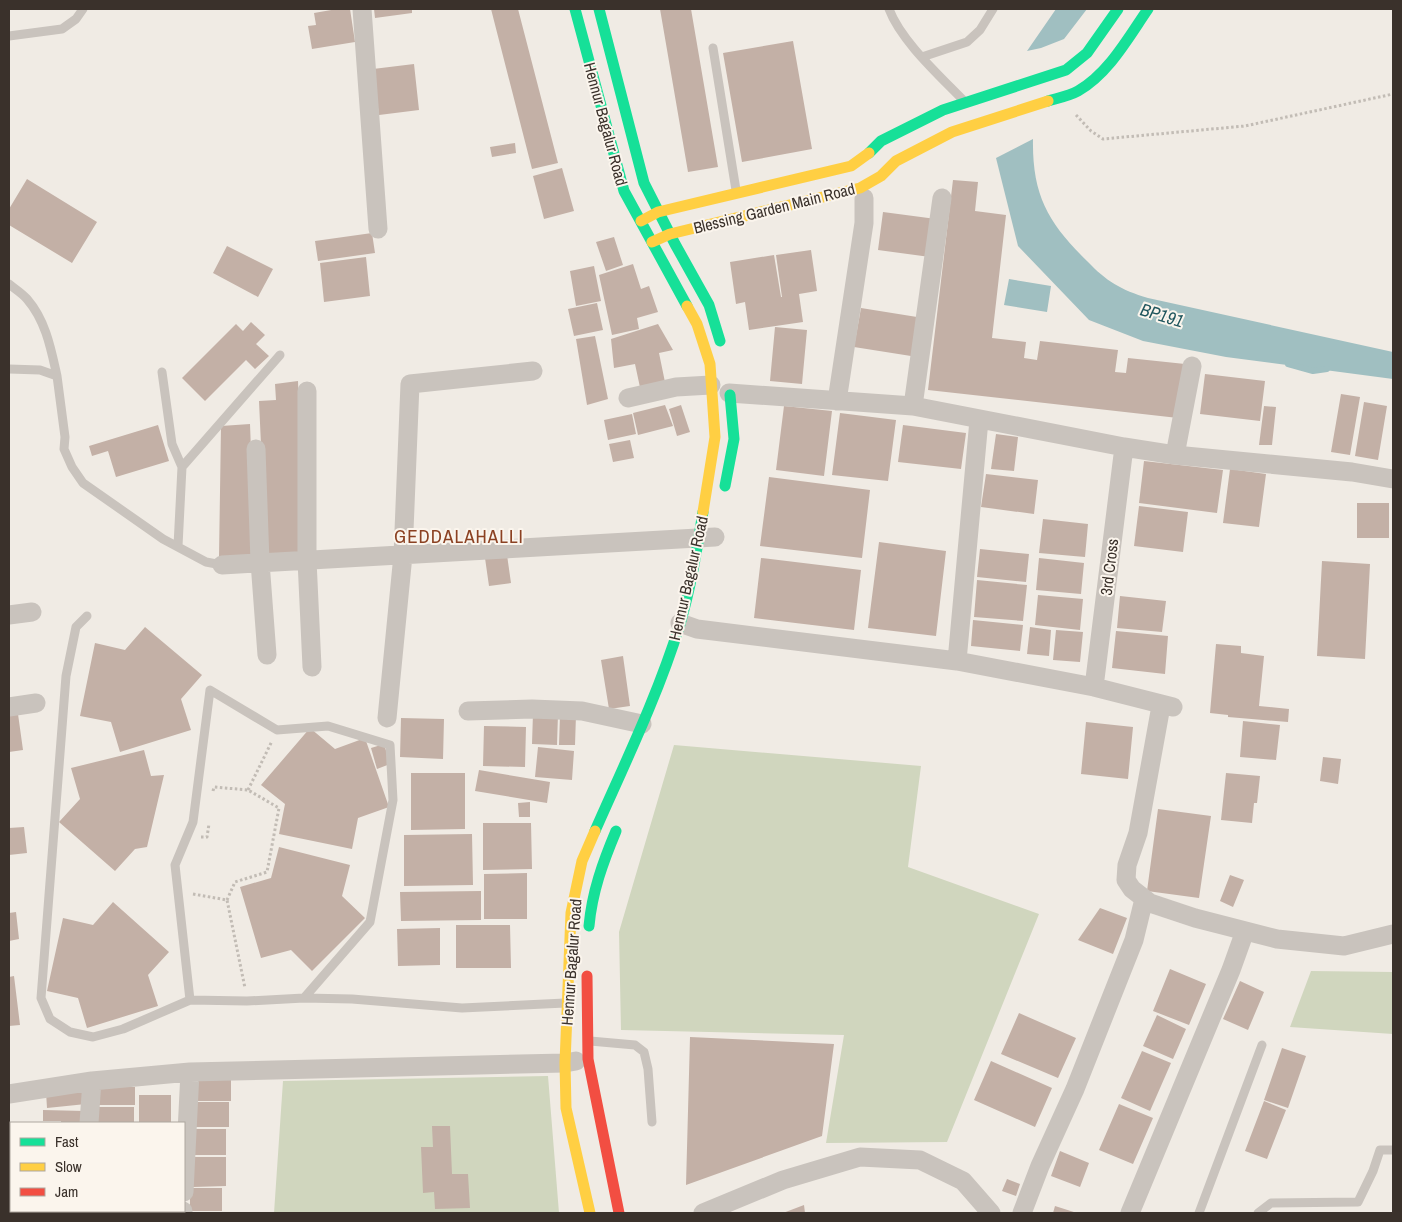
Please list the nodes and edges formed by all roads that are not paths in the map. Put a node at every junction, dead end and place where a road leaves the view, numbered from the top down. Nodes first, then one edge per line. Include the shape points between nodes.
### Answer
1 (83, 9) edge
2 (362, 9) edge
3 (575, 9) edge
4 (599, 9) edge
5 (889, 9) edge
6 (993, 9) edge
7 (1118, 9) edge
8 (1148, 9) edge
9 (9, 36) edge
10 (713, 48) dead end
11 (922, 57) junction
12 (965, 102) junction
13 (736, 193) junction
14 (864, 198) dead end
15 (942, 198) dead end
16 (658, 212) junction
17 (640, 221) junction
18 (378, 229) dead end
19 (670, 234) junction
20 (652, 242) junction
21 (9, 284) edge
22 (280, 355) dead end
23 (724, 356) dead end
24 (1192, 366) dead end
25 (9, 368) edge
26 (534, 371) dead end
27 (162, 372) dead end
28 (56, 376) junction
29 (723, 387) junction
30 (307, 391) dead end
31 (628, 398) dead end
32 (837, 401) junction
33 (913, 406) junction
34 (980, 420) junction
35 (1124, 447) junction
36 (256, 449) dead end
37 (1175, 455) junction
38 (182, 467) junction
39 (1393, 479) edge
40 (723, 498) dead end
41 (711, 537) junction
42 (178, 546) junction
43 (404, 555) junction
44 (307, 560) junction
45 (260, 562) junction
46 (222, 565) joint
47 (32, 612) dead end
48 (9, 615) edge
49 (87, 616) dead end
50 (693, 627) junction
51 (267, 655) dead end
52 (957, 661) junction
53 (312, 667) dead end
54 (1094, 687) junction
55 (36, 703) dead end
56 (9, 707) edge
57 (468, 711) dead end
58 (387, 718) dead end
59 (642, 724) junction
60 (620, 822) dead end
61 (1144, 899) junction
62 (1245, 931) junction
63 (1393, 931) edge
64 (589, 934) dead end
65 (588, 963) dead end
66 (304, 998) junction
67 (190, 1000) junction
68 (568, 1003) junction
69 (1262, 1045) dead end
70 (588, 1050) junction
71 (565, 1063) junction
72 (190, 1072) junction
73 (92, 1080) junction
74 (9, 1094) edge
75 (89, 1122) edge
76 (652, 1122) dead end
77 (1393, 1150) edge
78 (185, 1172) edge
79 (590, 1213) edge
80 (619, 1213) edge
81 (703, 1213) edge
82 (991, 1213) edge
83 (1022, 1213) edge
84 (1130, 1213) edge
85 (1199, 1213) edge
86 (1258, 1213) edge

1 - 9 lane via 62,29
2 - 18 street
3 - 17 main road, Hennur Bagalur Road via 624,190
4 - 16 main road, Hennur Bagalur Road via 644,183
5 - 11 lane via 893,20
6 - 11 lane via 980,30 967,42
7 - 12 main road, Blessing Garden Main Road via 1088,53 1066,70
8 - 19 main road, Blessing Garden Main Road via 1106,70 1076,92 952,132 896,161 860,188
10 - 13 lane
11 - 12 lane
12 - 13 main road, Blessing Garden Main Road via 881,141 851,166
13 - 16 main road, Blessing Garden Main Road
14 - 32 street via 864,223
15 - 33 street
16 - 17 main road, Blessing Garden Main Road
16 - 19 main road, Hennur Bagalur Road
17 - 20 main road, Hennur Bagalur Road
19 - 20 main road, Blessing Garden Main Road
19 - 23 main road, Hennur Bagalur Road via 709,305
20 - 29 main road, Hennur Bagalur Road via 697,324 710,364
21 - 28 lane via 27,299 38,315 49,338
22 - 38 lane
24 - 37 street
25 - 28 lane via 40,370
26 - 43 street via 410,384
27 - 38 lane via 172,444
28 - 42 lane via 66,437 64,449 72,467 83,482
29 - 31 street via 676,388
29 - 32 street
29 - 40 main road, Hennur Bagalur Road via 734,439
29 - 41 main road, Hennur Bagalur Road via 715,437
30 - 44 street
32 - 33 street
33 - 34 street
34 - 35 street
34 - 52 street
35 - 37 street
35 - 54 street, 3rd Cross
36 - 45 street
37 - 39 street
38 - 42 lane
41 - 43 street
41 - 50 main road, Hennur Bagalur Road
42 - 46 lane via 206,562
43 - 44 street
43 - 58 street
44 - 45 street
44 - 53 street
45 - 46 street
45 - 51 street
47 - 48 street
49 - 67 lane via 76,627 66,676 41,998 50,1019 70,1032 92,1037 123,1029
50 - 52 street
50 - 59 main road, Hennur Bagalur Road
52 - 54 street
54 - 61 street via 1167,707 1126,876 1129,886
55 - 56 street
57 - 59 street via 582,711
59 - 68 main road, Hennur Bagalur Road via 582,861 571,913
60 - 64 main road, Hennur Bagalur Road via 601,864
61 - 62 street via 1195,918
61 - 83 street via 1130,950
62 - 63 street via 1277,939 1344,946
62 - 84 street
65 - 70 main road, Hennur Bagalur Road
66 - 67 lane
66 - 67 lane via 370,922 393,800 390,745 328,726 277,730 210,690 193,822 175,865
66 - 68 lane via 462,1008
68 - 71 main road, Hennur Bagalur Road
69 - 85 lane
70 - 71 street
70 - 76 lane via 635,1045 644,1052
70 - 80 main road, Hennur Bagalur Road
71 - 72 street
71 - 79 main road, Hennur Bagalur Road via 566,1108
72 - 73 street
72 - 78 street
73 - 74 street
73 - 75 street
77 - 86 lane via 1380,1150 1358,1202 1271,1204
81 - 82 street via 783,1180 860,1157 920,1160 963,1181

